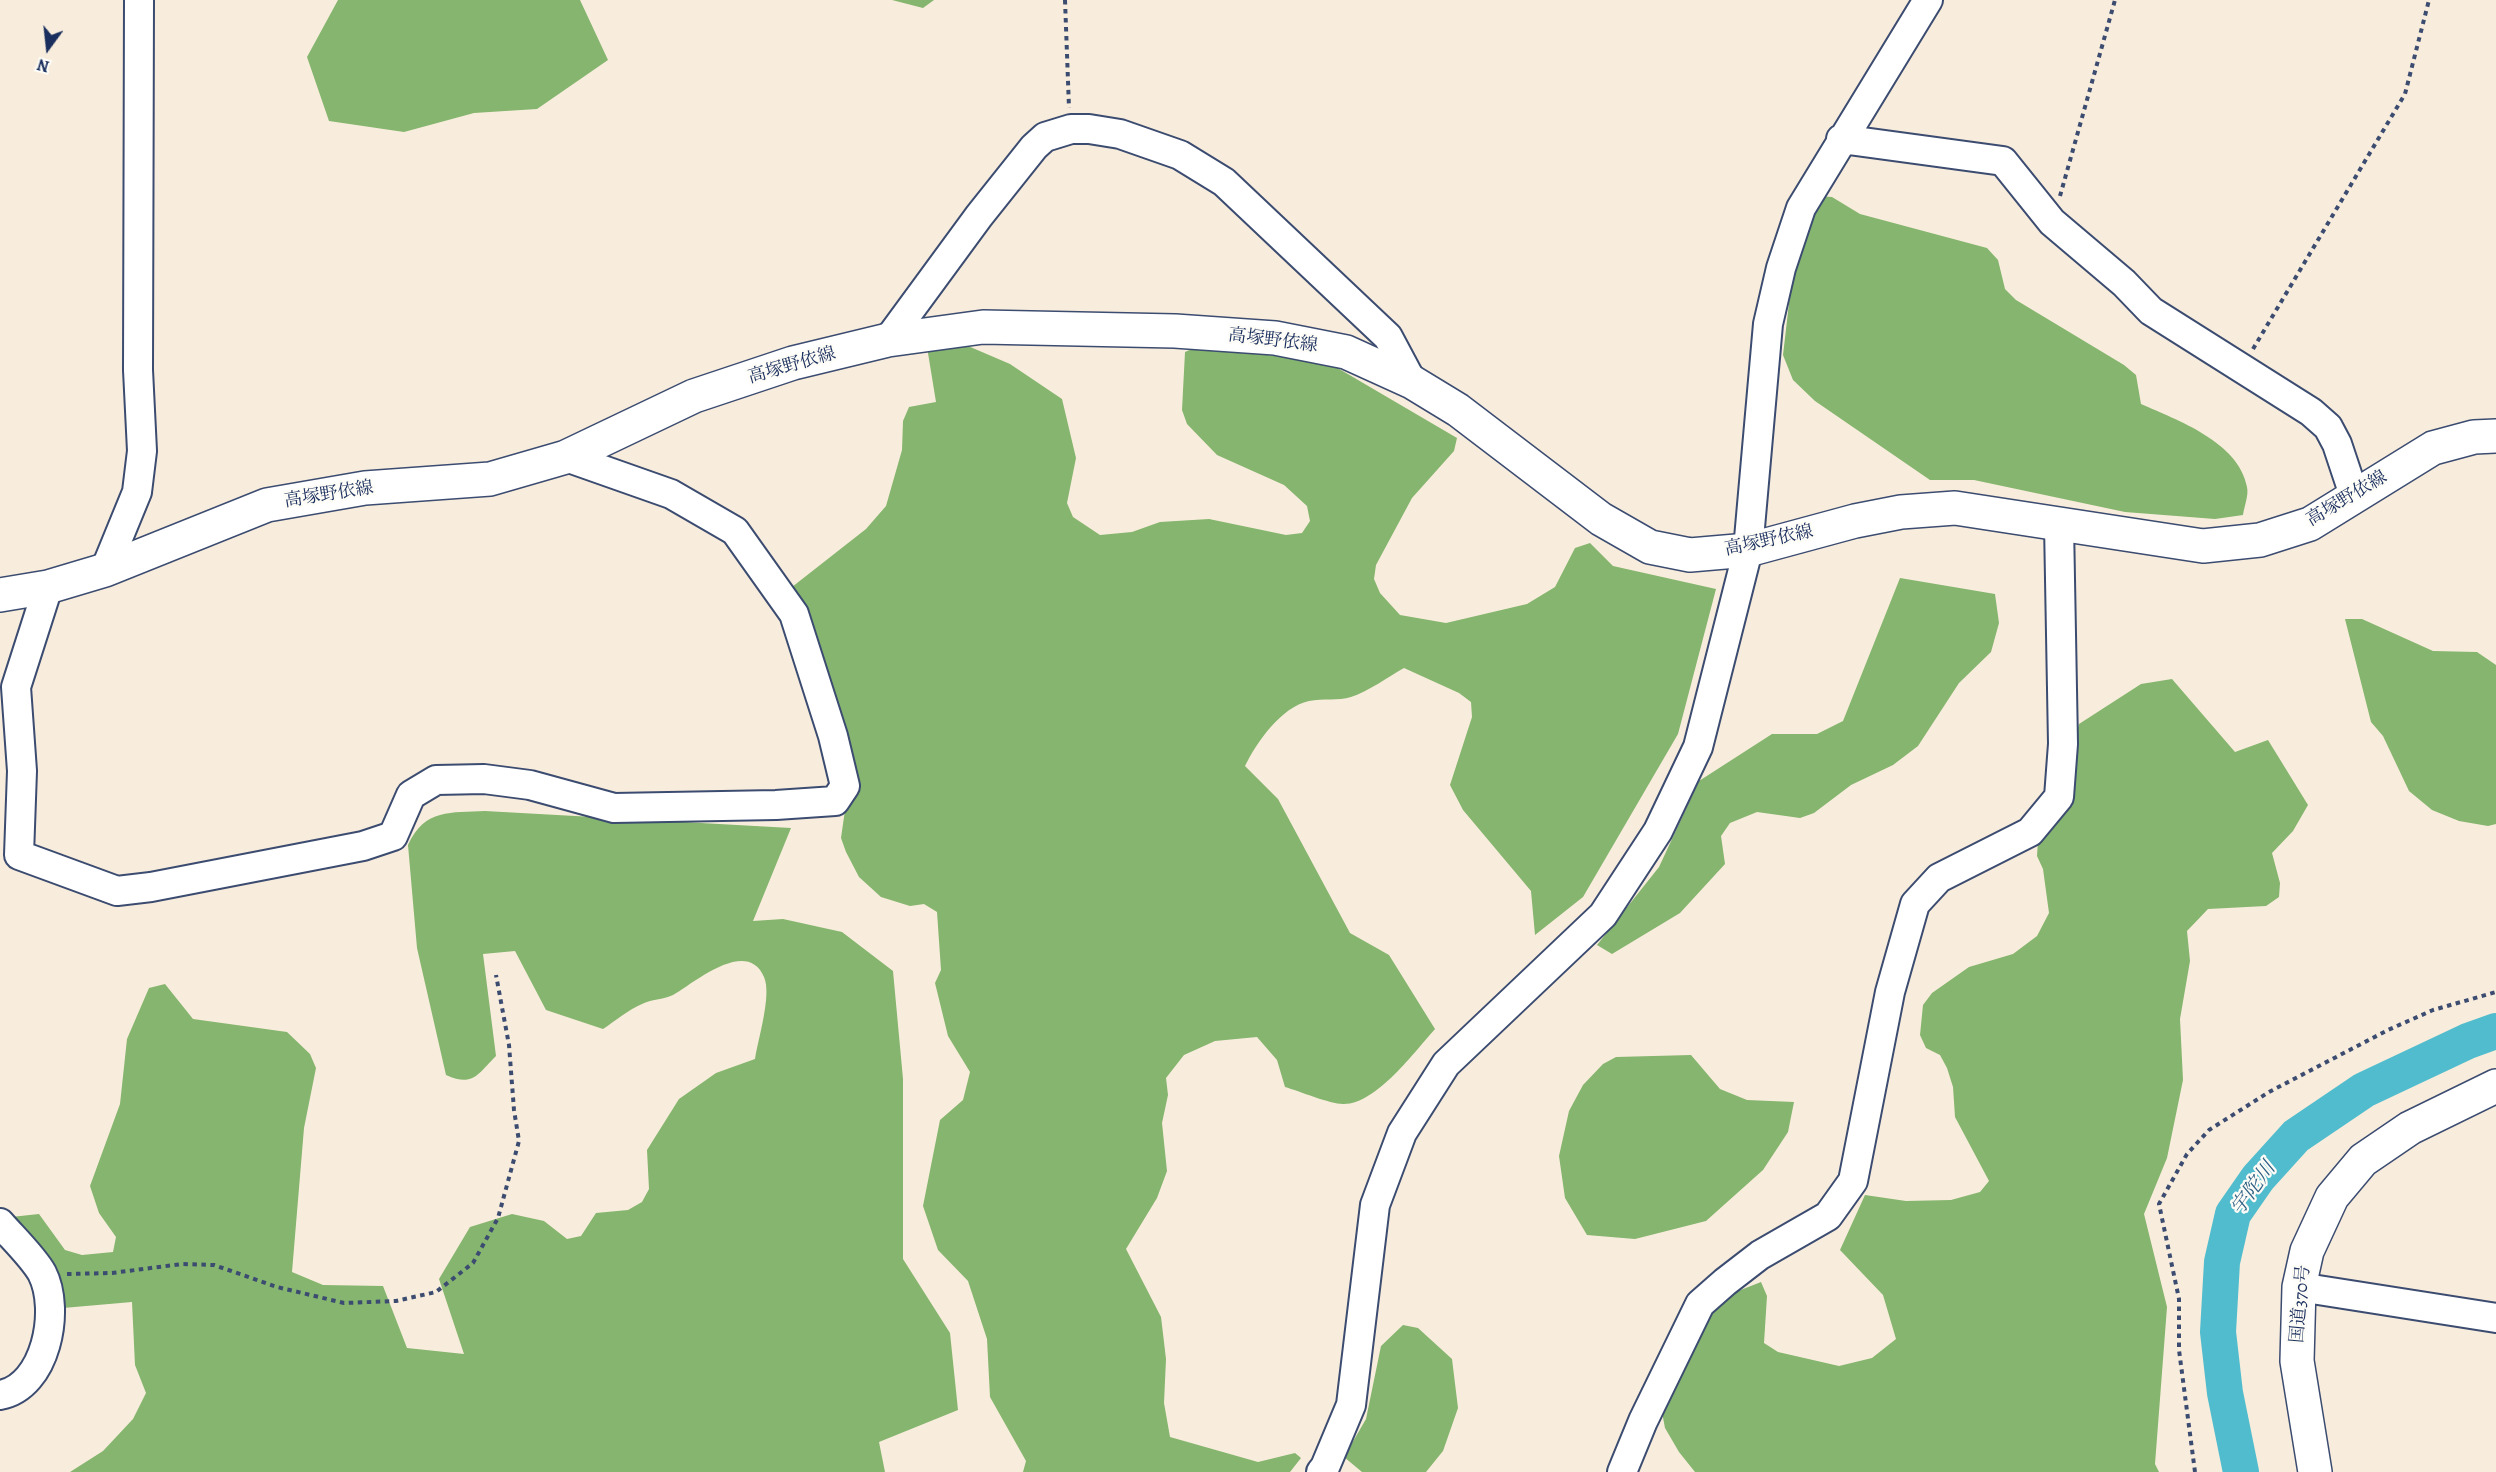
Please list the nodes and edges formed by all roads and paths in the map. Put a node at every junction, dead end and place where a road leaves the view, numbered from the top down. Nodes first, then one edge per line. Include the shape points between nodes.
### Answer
1 (139, 0) edge
2 (1065, 0) edge
3 (1928, 0) edge
4 (2115, 0) edge
5 (2430, 0) edge
6 (1071, 129) junction
7 (1841, 139) junction
8 (2052, 222) junction
9 (888, 340) junction
10 (2242, 368) junction
11 (1412, 382) junction
12 (2496, 436) edge
13 (566, 457) junction
14 (2354, 495) junction
15 (2059, 524) junction
16 (1748, 549) junction
17 (105, 570) junction
18 (48, 587) junction
19 (0, 595) edge
20 (496, 975) dead end
21 (2496, 992) edge
22 (2496, 1086) edge
23 (0, 1222) edge
24 (42, 1273) junction
25 (2299, 1287) junction
26 (2496, 1318) edge
27 (0, 1395) edge
28 (1321, 1472) edge
29 (1622, 1472) edge
30 (2195, 1472) edge
31 (2315, 1472) edge

1 - 17 street via 138,370 142,451 136,492
2 - 6 path
3 - 7 street
4 - 8 path
5 - 10 path via 2405,94
6 - 9 street via 1045,137 1034,147
6 - 11 street via 1120,134 1180,155 1224,182 1388,337
7 - 8 street via 2003,161
7 - 16 street via 1801,208 1780,268 1768,324
8 - 10 street via 2151,311
9 - 11 main road, 高塚野依線 via 983,327 1175,331 1275,338 1346,352
9 - 13 main road, 高塚野依線 via 793,363 694,396
10 - 14 street via 2328,427
11 - 16 main road, 高塚野依線 via 1458,410 1601,519 1650,547 1690,555
12 - 14 main road, 高塚野依線 via 2474,437 2433,448
13 - 17 main road, 高塚野依線 via 490,479 365,488 267,505
13 - 18 street via 671,494 735,531 794,615 839,759 844,786 835,801 614,808 530,785 484,779 436,780 411,795 393,836 363,846 117,891 19,855 22,771 16,687
14 - 15 main road, 高塚野依線 via 2310,524 2260,540 2203,546
15 - 16 main road, 高塚野依線 via 1955,508 1901,512 1855,520
15 - 29 street via 2063,744 2059,797 2030,832 1939,878 1916,904 1890,993 1853,1181 1828,1216 1760,1255 1700,1304
16 - 28 street via 1698,747 1658,831 1603,915 1446,1064 1402,1133 1375,1205 1351,1404
17 - 18 main road, 高塚野依線
18 - 19 main road, 高塚野依線
20 - 24 path via 509,1044 519,1142 498,1218 473,1263 436,1292 396,1301 344,1303 277,1287 214,1265 182,1264 112,1273
21 - 30 path via 2433,1010 2279,1087 2209,1131 2187,1154 2159,1204 2179,1299 2179,1350
22 - 25 main road, 国道370号 via 2410,1128 2363,1160 2332,1197 2307,1251
23 - 24 street
24 - 27 street via 51,1303 44,1352 33,1374 11,1393
25 - 26 street
25 - 31 main road, 国道370号 via 2297,1361

